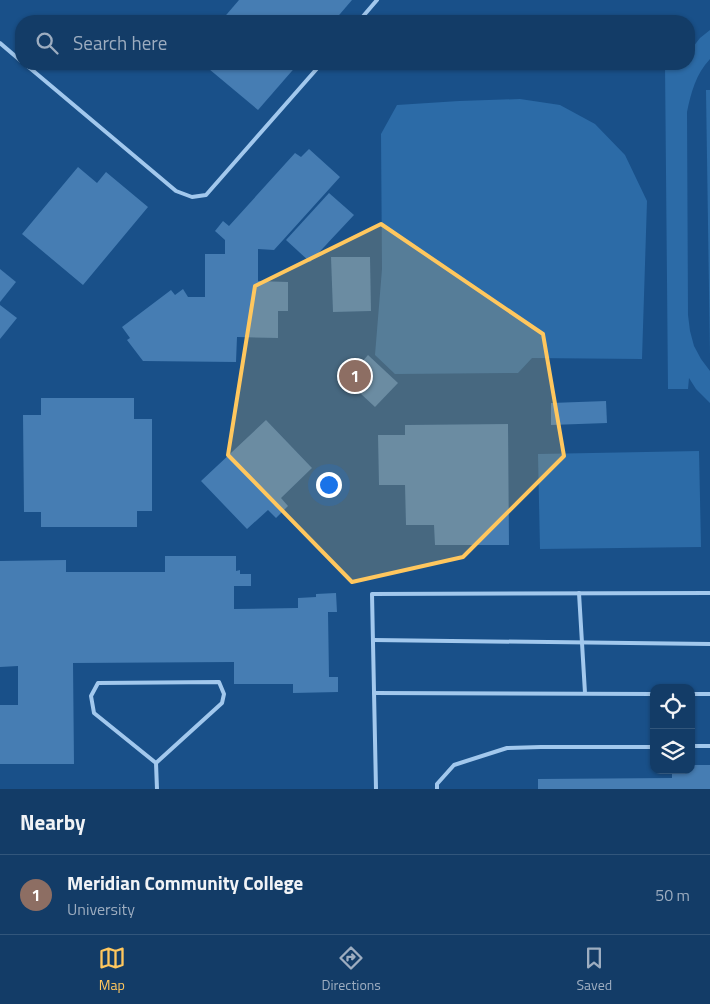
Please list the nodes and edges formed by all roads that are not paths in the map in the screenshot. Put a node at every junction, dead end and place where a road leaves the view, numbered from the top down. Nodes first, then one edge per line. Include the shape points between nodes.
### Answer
1 (377, 0) edge
2 (363, 15) edge
3 (0, 43) edge
4 (15, 56) edge
5 (32, 70) edge
6 (316, 70) edge
7 (579, 593) junction
8 (710, 593) edge
9 (373, 640) junction
10 (582, 642) junction
11 (710, 644) edge
12 (374, 693) junction
13 (585, 693) junction
14 (650, 694) edge
15 (695, 694) edge
16 (710, 694) edge
17 (650, 746) edge
18 (695, 746) edge
19 (710, 746) edge
20 (156, 763) junction
21 (157, 789) edge
22 (376, 789) edge
23 (437, 789) edge

1 - 2 lane
3 - 4 lane
5 - 6 lane via 176,191 192,197 206,194
7 - 8 lane
7 - 9 lane via 372,594
7 - 10 lane
9 - 10 lane
9 - 12 lane
10 - 11 lane
10 - 13 lane
12 - 13 lane
12 - 22 lane
13 - 14 lane
15 - 16 lane
17 - 23 lane via 507,748 454,765 437,784
18 - 19 lane
20 - 20 lane via 222,703 224,694 219,682 98,683 91,696 94,713
20 - 21 lane

